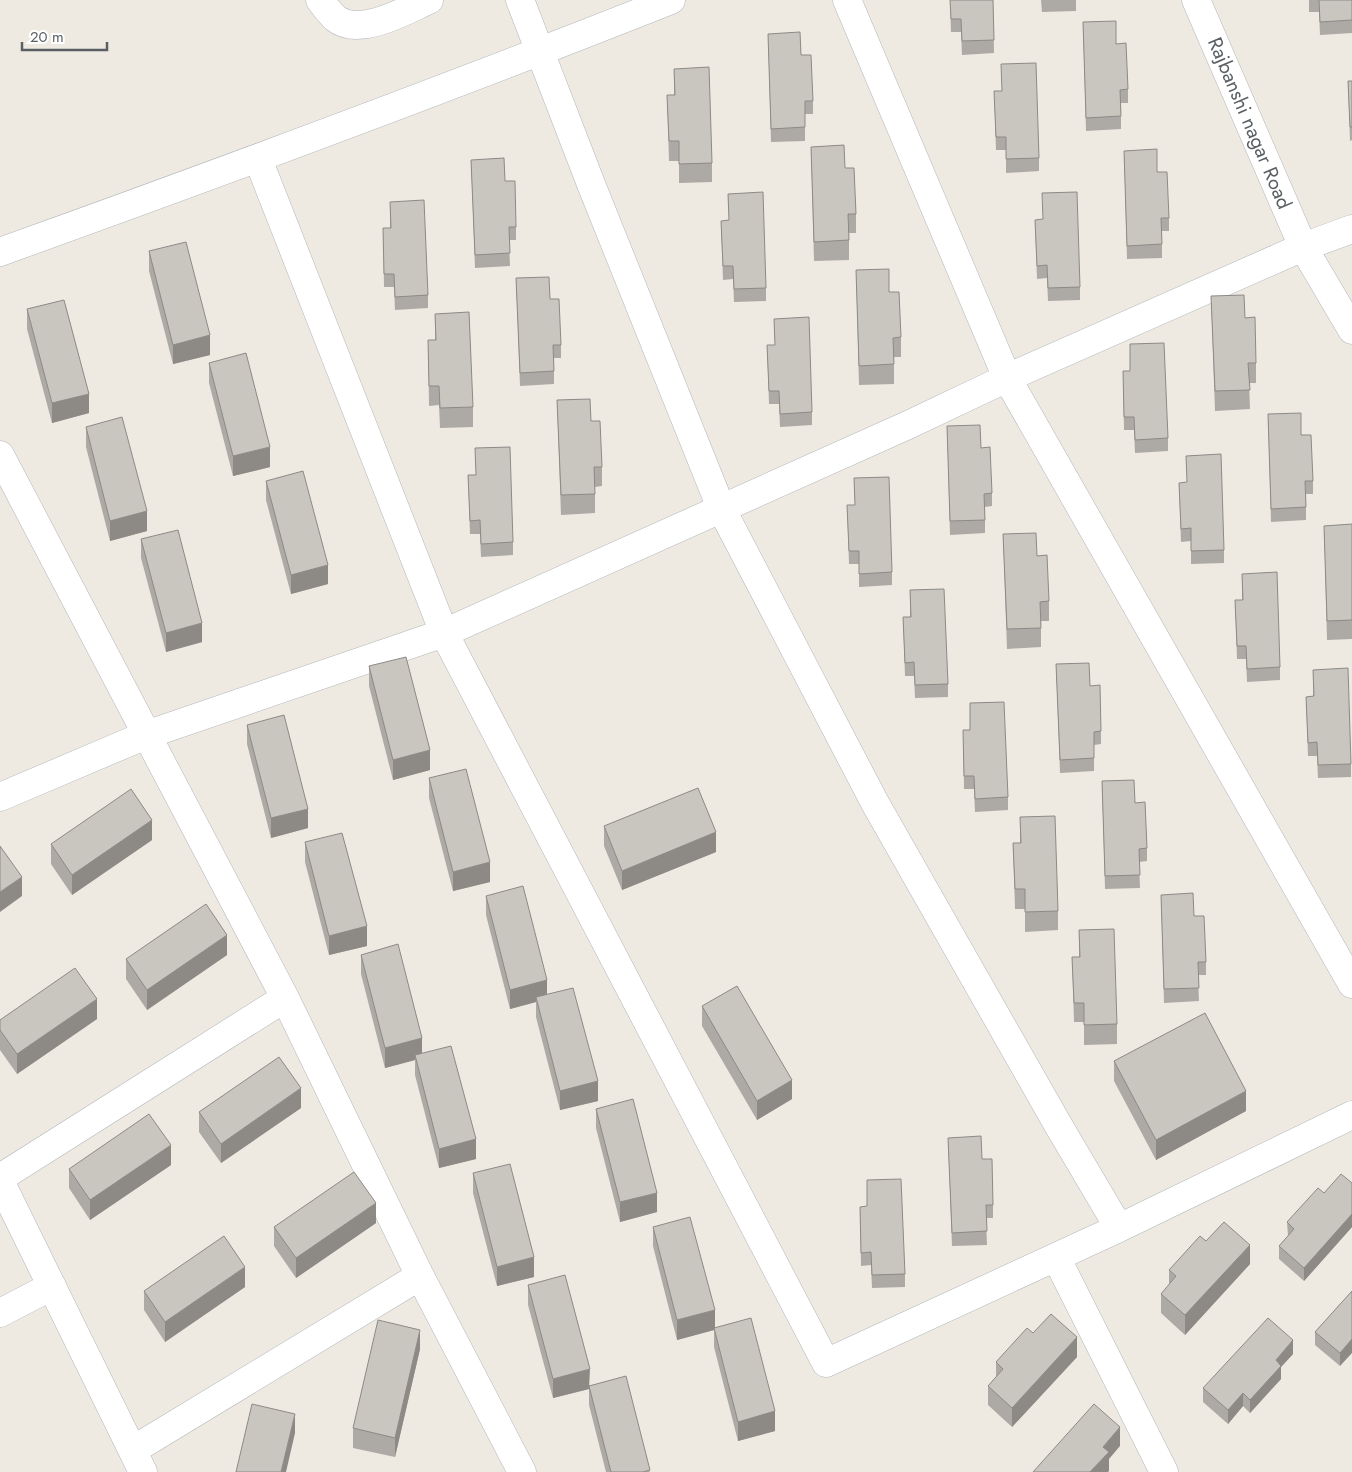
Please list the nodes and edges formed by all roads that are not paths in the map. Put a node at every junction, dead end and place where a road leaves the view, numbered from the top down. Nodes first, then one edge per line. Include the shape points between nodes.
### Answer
1 (320, 0) edge
2 (429, 0) edge
3 (520, 0) edge
4 (671, 0) edge
5 (847, 0) edge
6 (1196, 0) edge
7 (540, 52) junction
8 (258, 159) junction
9 (1352, 229) edge
10 (1303, 247) junction
11 (0, 252) edge
12 (1352, 330) edge
13 (1007, 378) junction
14 (0, 455) edge
15 (721, 508) junction
16 (444, 633) junction
17 (146, 735) junction
18 (0, 798) edge
19 (1352, 984) edge
20 (285, 998) junction
21 (1352, 1115) edge
22 (0, 1180) edge
23 (1119, 1228) junction
24 (1056, 1257) junction
25 (420, 1276) junction
26 (52, 1286) junction
27 (0, 1313) edge
28 (138, 1461) edge
29 (522, 1472) edge
30 (1164, 1472) edge

1 - 2 street via 336,19 354,25 374,24
3 - 7 street
4 - 7 street
5 - 13 street
6 - 10 street, Rajbanshi nagar Road
7 - 8 street
7 - 15 street
8 - 11 street
8 - 16 street
9 - 10 street
10 - 12 street
10 - 13 street
13 - 15 street
13 - 19 street
14 - 17 street
15 - 16 street
15 - 23 street via 875,803
16 - 17 street
16 - 24 street via 826,1363
17 - 18 street
17 - 20 street
20 - 22 street
20 - 25 street
21 - 23 street
22 - 26 street
23 - 24 street
24 - 30 street
25 - 28 street
25 - 29 street
26 - 27 street
26 - 28 street

